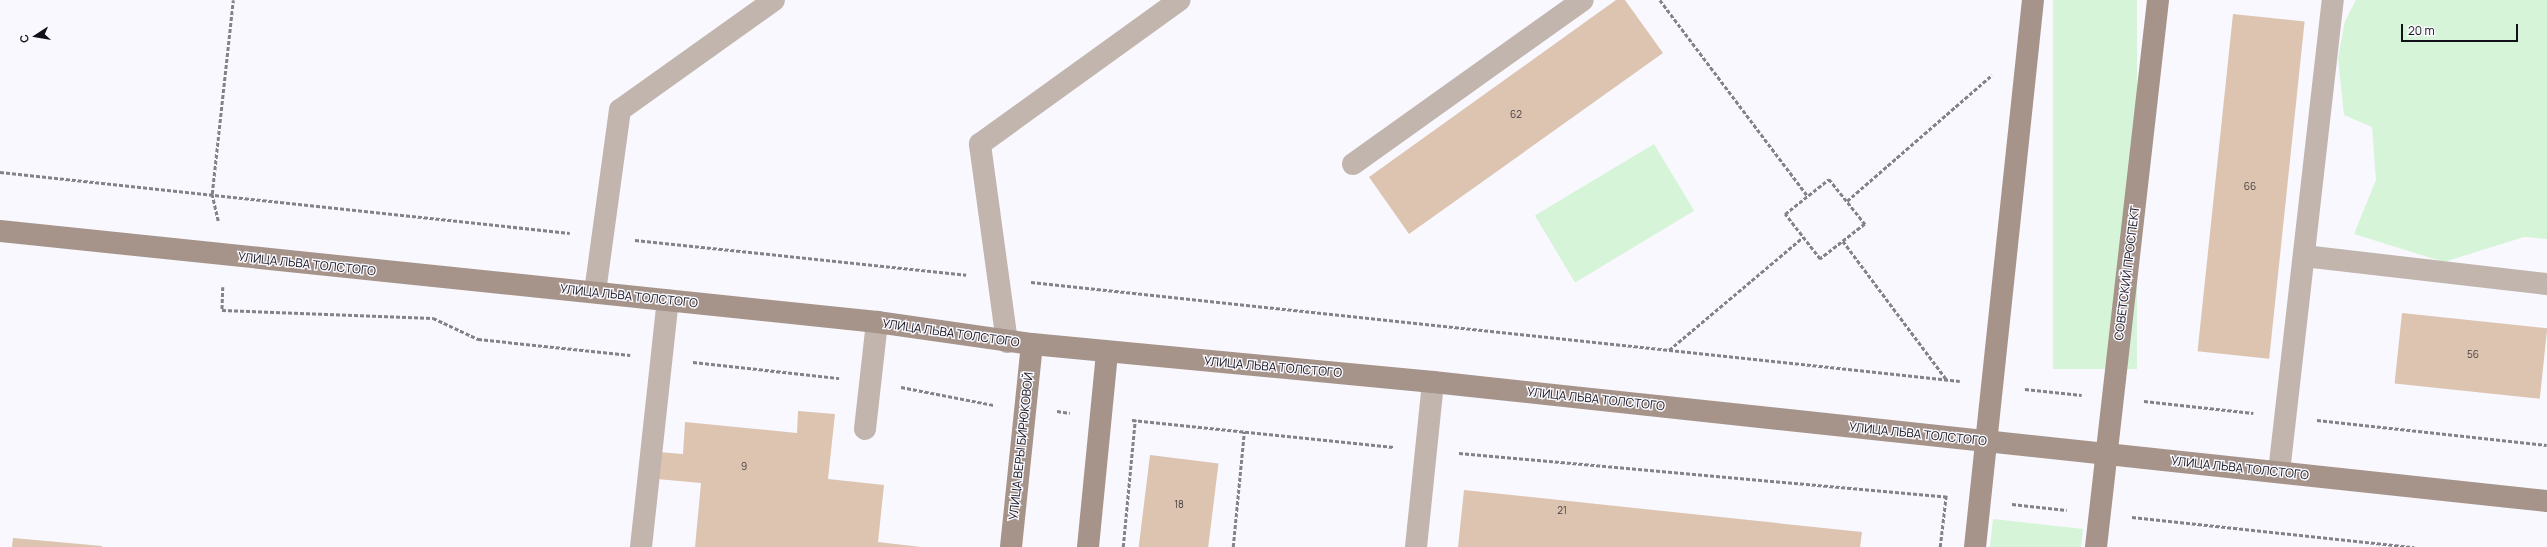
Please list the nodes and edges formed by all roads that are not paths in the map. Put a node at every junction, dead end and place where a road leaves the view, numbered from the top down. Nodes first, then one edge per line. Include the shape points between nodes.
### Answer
1 (774, 0) edge
2 (1180, 0) edge
3 (1583, 0) edge
4 (2034, 0) edge
5 (2158, 0) edge
6 (2334, 0) edge
7 (1353, 164) dead end
8 (0, 231) edge
9 (2304, 256) junction
10 (2547, 284) edge
11 (596, 292) junction
12 (668, 300) junction
13 (877, 322) junction
14 (1007, 342) junction
15 (1032, 344) junction
16 (1107, 352) junction
17 (1433, 382) junction
18 (865, 429) dead end
19 (1986, 441) junction
20 (2106, 454) junction
21 (2279, 472) junction
22 (2547, 501) edge
23 (642, 547) edge
24 (1011, 547) edge
25 (1088, 547) edge
26 (1416, 547) edge
27 (1975, 547) edge
28 (2096, 547) edge

1 - 11 lane via 620,110
2 - 14 lane via 980,144
3 - 7 lane
4 - 19 street
5 - 20 street, СОВЕТСКИЙ ПРОСПЕКТ
6 - 9 lane
8 - 11 street, УЛИЦА ЛЬВА ТОЛСТОГО
9 - 10 lane
9 - 21 lane
11 - 12 street, УЛИЦА ЛЬВА ТОЛСТОГО
12 - 13 street, УЛИЦА ЛЬВА ТОЛСТОГО
12 - 23 lane
13 - 14 street, УЛИЦА ЛЬВА ТОЛСТОГО
13 - 18 lane
14 - 15 street, УЛИЦА ЛЬВА ТОЛСТОГО
15 - 16 street, УЛИЦА ЛЬВА ТОЛСТОГО
15 - 24 street, УЛИЦА ВЕРЫ БИРЮКОВОЙ
16 - 17 street, УЛИЦА ЛЬВА ТОЛСТОГО
16 - 25 street
17 - 19 street, УЛИЦА ЛЬВА ТОЛСТОГО
17 - 26 lane
19 - 20 street, УЛИЦА ЛЬВА ТОЛСТОГО
19 - 27 street
20 - 21 street, УЛИЦА ЛЬВА ТОЛСТОГО
20 - 28 street, СОВЕТСКИЙ ПРОСПЕКТ
21 - 22 street, УЛИЦА ЛЬВА ТОЛСТОГО

